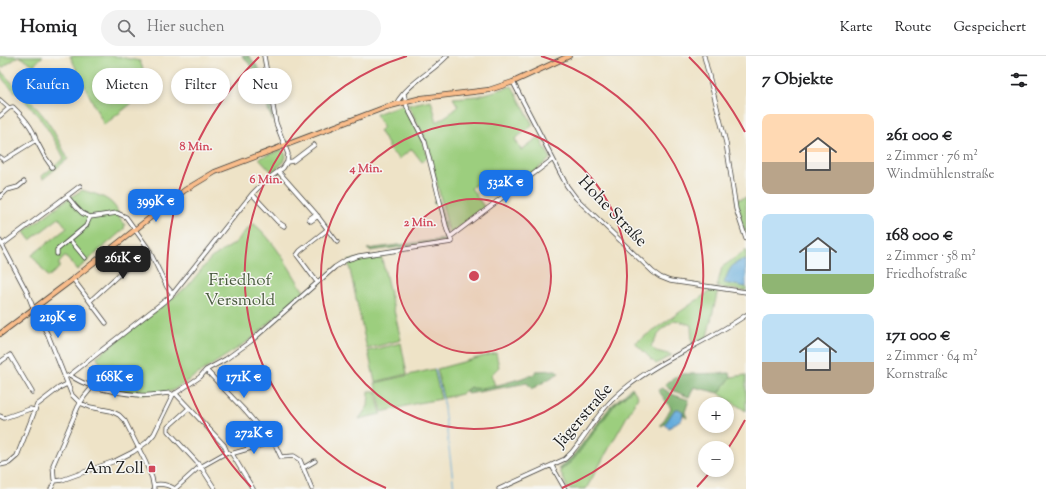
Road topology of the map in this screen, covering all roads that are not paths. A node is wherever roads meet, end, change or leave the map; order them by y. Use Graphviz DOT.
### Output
graph roads {
  1 [pos="264,56"];
  2 [pos="447,56"];
  3 [pos="569,56"];
  4 [pos="704,56"];
  5 [pos="513,82"];
  6 [pos="404,94"];
  7 [pos="0,100"];
  8 [pos="406,102"];
  9 [pos="396,104"];
  10 [pos="8,108"];
  11 [pos="0,116"];
  12 [pos="36,140"];
  13 [pos="285,145"];
  14 [pos="314,145"];
  15 [pos="0,157"];
  16 [pos="553,159"];
  17 [pos="287,162"];
  18 [pos="52,167"];
  19 [pos="278,171"];
  20 [pos="24,182"];
  21 [pos="80,186"];
  22 [pos="252,194"];
  23 [pos="67,196"];
  24 [pos="0,197"];
  25 [pos="90,217"];
  26 [pos="284,226"];
  27 [pos="134,229"];
  28 [pos="328,229"];
  29 [pos="450,237"];
  30 [pos="746,239"];
  31 [pos="70,240"];
  32 [pos="337,242"];
  33 [pos="1,246"];
  34 [pos="150,252"];
  35 [pos="57,254"];
  36 [pos="85,258"];
  37 [pos="73,279"];
  38 [pos="317,282"];
  39 [pos="746,292"];
  40 [pos="173,294"];
  41 [pos="90,301"];
  42 [pos="34,310"];
  43 [pos="746,315"];
  44 [pos="106,323"];
  45 [pos="0,334"];
  46 [pos="0,362"];
  47 [pos="206,370"];
  48 [pos="70,375"];
  49 [pos="64,377"];
  50 [pos="67,384"];
  51 [pos="93,386"];
  52 [pos="32,392"];
  53 [pos="174,394"];
  54 [pos="80,404"];
  55 [pos="189,408"];
  56 [pos="34,410"];
  57 [pos="0,416"];
  58 [pos="270,440"];
  59 [pos="139,448"];
  60 [pos="227,452"];
  61 [pos="232,454"];
  62 [pos="315,461"];
  63 [pos="0,465"];
  64 [pos="552,466"];
  65 [pos="201,467"];
  66 [pos="303,468"];
  67 [pos="55,481"];
  68 [pos="154,487"];
  69 [pos="51,489"];
  70 [pos="175,489"];
  71 [pos="215,489"];
  72 [pos="253,489"];
  73 [pos="312,489"];
  74 [pos="499,489"];
  75 [pos="565,489"];
  1 -- 13 [label="street"];
  2 -- 6 [label="street"];
  3 -- 5 [label="main road"];
  4 -- 30 [label="street"];
  5 -- 8 [label="main road"];
  5 -- 16 [label="street, Hohe Straße"];
  6 -- 8 [label="street"];
  6 -- 9 [label="street"];
  7 -- 10 [label="street"];
  8 -- 9 [label="main road"];
  8 -- 29 [label="street"];
  9 -- 13 [label="main road"];
  10 -- 11 [label="street"];
  10 -- 12 [label="street"];
  12 -- 15 [label="street"];
  12 -- 18 [label="street"];
  13 -- 17 [label="street"];
  13 -- 27 [label="main road"];
  14 -- 17 [label="street"];
  16 -- 29 [label="street"];
  16 -- 39 [label="street, Hohe Straße"];
  17 -- 19 [label="street"];
  19 -- 22 [label="street"];
  19 -- 28 [label="street"];
  20 -- 24 [label="street"];
  21 -- 23 [label="street"];
  22 -- 26 [label="street"];
  22 -- 40 [label="street"];
  23 -- 25 [label="street"];
  23 -- 33 [label="street"];
  25 -- 27 [label="street"];
  25 -- 31 [label="street"];
  27 -- 34 [label="street"];
  27 -- 37 [label="main road"];
  28 -- 32 [label="street"];
  28 -- 38 [label="street"];
  29 -- 38 [label="street"];
  31 -- 35 [label="street"];
  31 -- 36 [label="street"];
  33 -- 42 [label="street"];
  34 -- 40 [label="street"];
  34 -- 41 [label="street"];
  37 -- 41 [label="street"];
  37 -- 42 [label="main road"];
  38 -- 47 [label="street"];
  40 -- 48 [label="street"];
  41 -- 44 [label="street"];
  42 -- 45 [label="main road"];
  42 -- 49 [label="street"];
  43 -- 64 [label="street, Jägerstraße"];
  46 -- 52 [label="street"];
  47 -- 53 [label="street"];
  47 -- 58 [label="street"];
  48 -- 49 [label="street"];
  48 -- 51 [label="street"];
  49 -- 50 [label="street"];
  50 -- 54 [label="street"];
  50 -- 56 [label="street"];
  51 -- 53 [label="street"];
  51 -- 54 [label="street"];
  53 -- 55 [label="street"];
  53 -- 59 [label="street"];
  54 -- 59 [label="street"];
  54 -- 67 [label="street"];
  55 -- 60 [label="street"];
  55 -- 65 [label="street"];
  56 -- 57 [label="street"];
  56 -- 63 [label="street"];
  58 -- 61 [label="street"];
  58 -- 66 [label="street"];
  59 -- 67 [label="street"];
  59 -- 68 [label="street"];
  60 -- 61 [label="street"];
  60 -- 65 [label="street"];
  61 -- 72 [label="street"];
  62 -- 66 [label="street"];
  64 -- 74 [label="street, Jägerstraße"];
  64 -- 75 [label="street"];
  65 -- 70 [label="street"];
  65 -- 71 [label="street"];
  66 -- 73 [label="street"];
  67 -- 69 [label="street"];
  68 -- 70 [label="street"];
}
